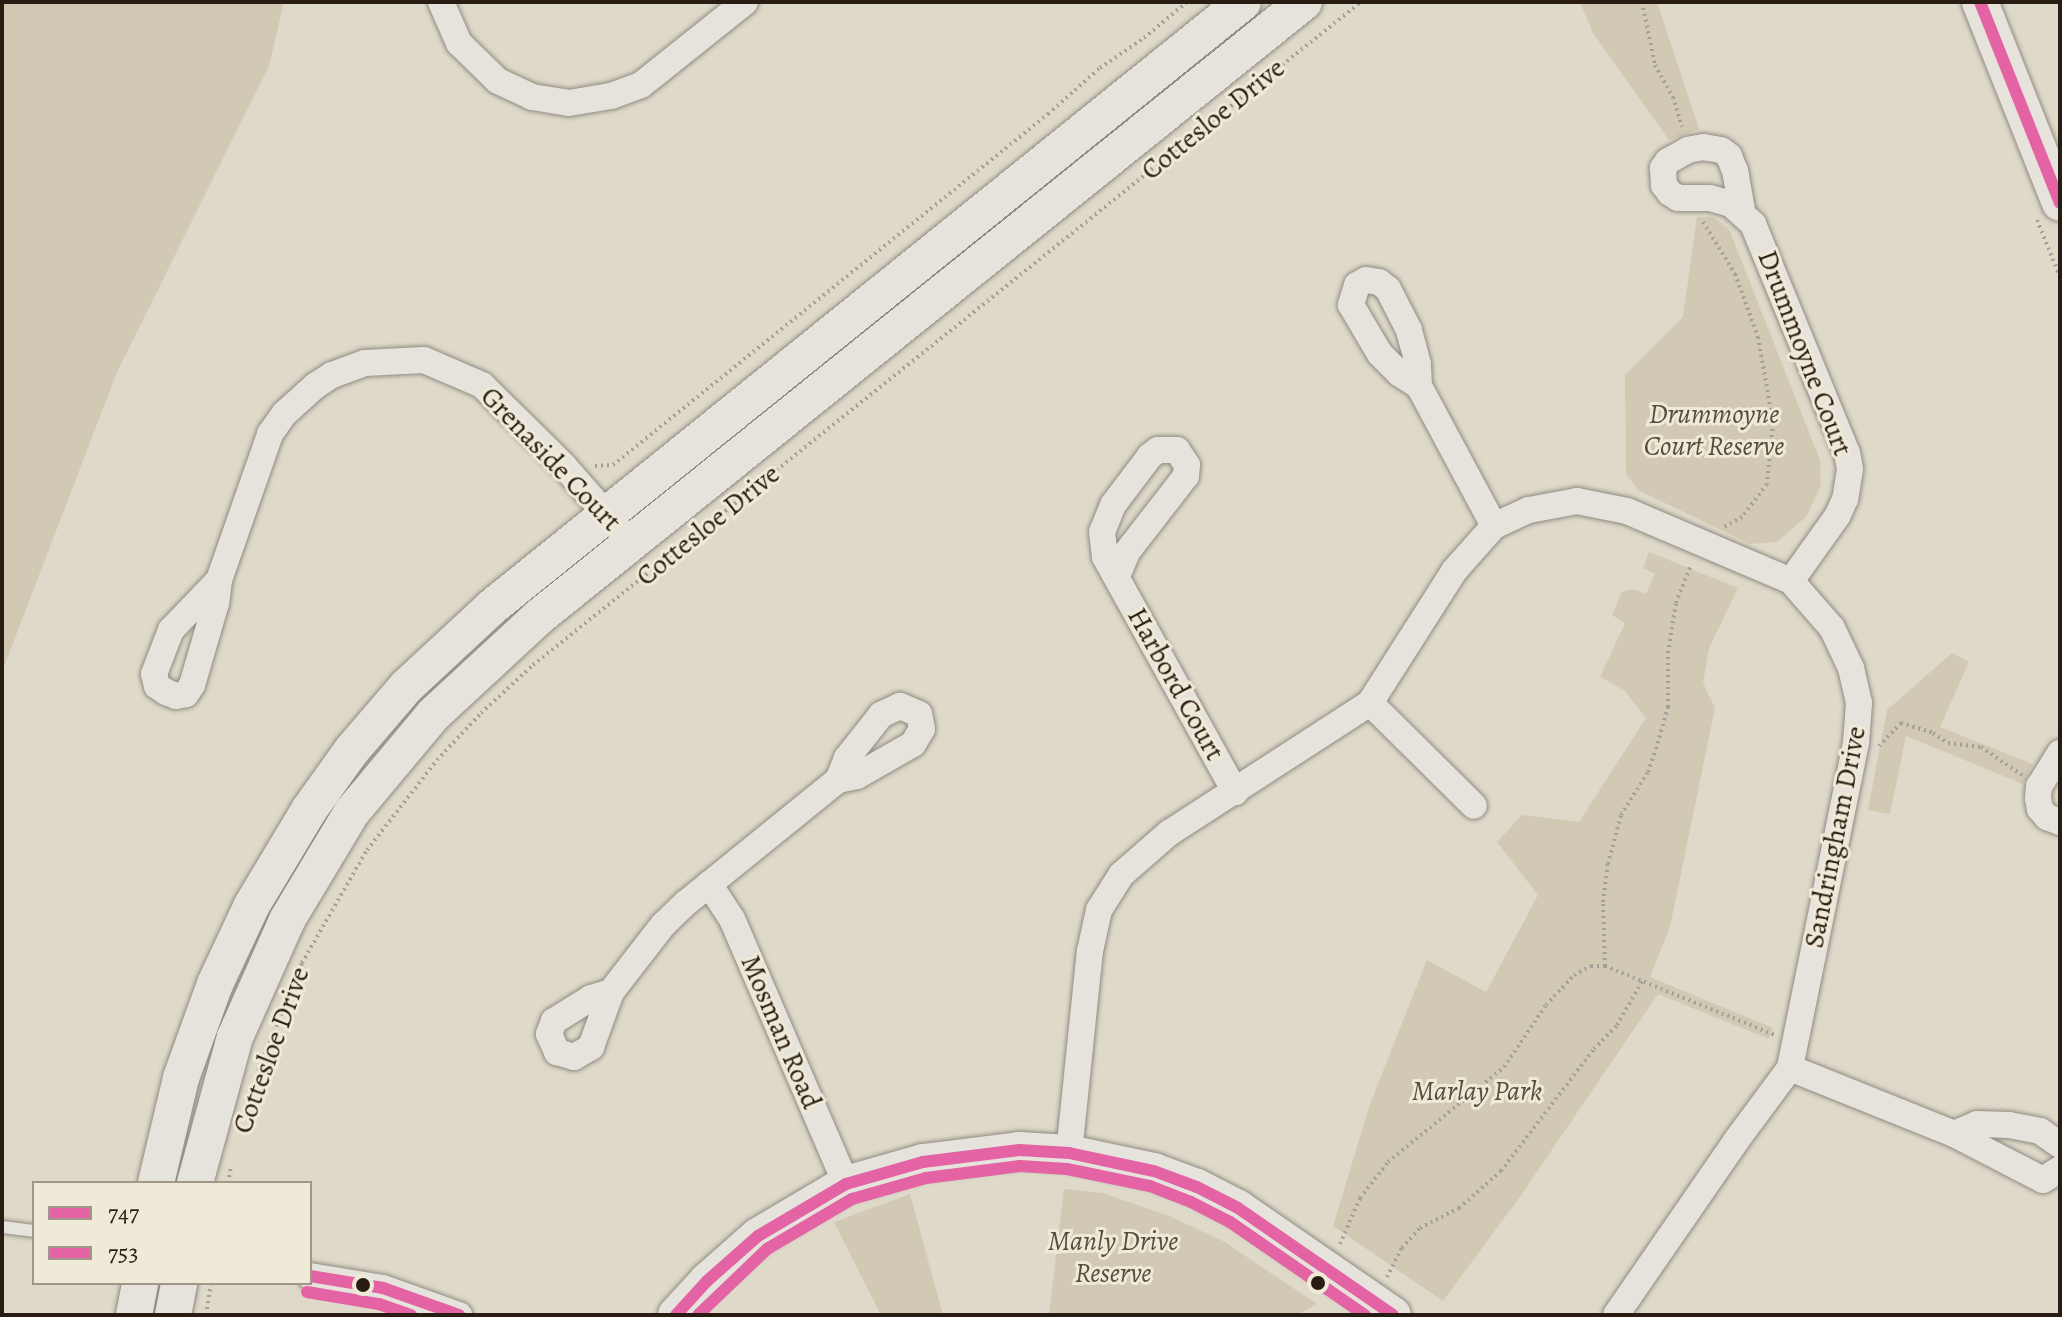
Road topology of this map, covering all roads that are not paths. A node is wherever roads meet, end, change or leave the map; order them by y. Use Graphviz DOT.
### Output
graph roads {
  1 [pos="441,2"];
  2 [pos="745,2"];
  3 [pos="1243,2"];
  4 [pos="1304,2"];
  5 [pos="1980,2"];
  6 [pos="2060,203"];
  7 [pos="1742,210"];
  8 [pos="1419,386"];
  9 [pos="606,514"];
  10 [pos="1494,526"];
  11 [pos="631,544"];
  12 [pos="1117,576"];
  13 [pos="219,580"];
  14 [pos="1791,581"];
  15 [pos="1370,703"];
  16 [pos="2060,753"];
  17 [pos="838,780"];
  18 [pos="1235,792"];
  19 [pos="1474,806"];
  20 [pos="2060,822"];
  21 [pos="709,884"];
  22 [pos="611,992"];
  23 [pos="1793,1056"];
  24 [pos="1954,1134"];
  25 [pos="2060,1145"];
  26 [pos="1069,1153"];
  27 [pos="2060,1169"];
  28 [pos="156,1181"];
  29 [pos="195,1181"];
  30 [pos="846,1184"];
  31 [pos="2,1227"];
  32 [pos="32,1231"];
  33 [pos="312,1276"];
  34 [pos="140,1285"];
  35 [pos="179,1285"];
  36 [pos="134,1315"];
  37 [pos="173,1315"];
  38 [pos="459,1315"];
  39 [pos="676,1315"];
  40 [pos="1393,1315"];
  41 [pos="1616,1315"];
  1 -- 2 [label="street"];
  3 -- 9 [label="main road"];
  4 -- 11 [label="main road, Cottesloe Drive"];
  5 -- 6 [label="main road"];
  7 -- 7 [label="street, Drummoyne Court"];
  7 -- 14 [label="street, Drummoyne Court"];
  8 -- 10 [label="street"];
  9 -- 11 [label="street, Grenaside Court"];
  9 -- 13 [label="street, Grenaside Court"];
  9 -- 28 [label="main road"];
  10 -- 14 [label="street, Sandringham Drive"];
  10 -- 15 [label="street, Sandringham Drive"];
  11 -- 29 [label="main road, Cottesloe Drive"];
  12 -- 18 [label="street, Harbord Court"];
  14 -- 23 [label="street, Sandringham Drive"];
  15 -- 18 [label="street, Sandringham Drive"];
  15 -- 19 [label="street"];
  16 -- 20 [label="street"];
  17 -- 21 [label="street"];
  18 -- 26 [label="street, Sandringham Drive"];
  21 -- 22 [label="street"];
  21 -- 30 [label="street, Mosman Road"];
  23 -- 24 [label="street"];
  23 -- 41 [label="street, Sandringham Drive"];
  24 -- 25 [label="street"];
  24 -- 27 [label="street"];
  26 -- 30 [label="main road"];
  26 -- 40 [label="main road"];
  30 -- 39 [label="main road"];
  31 -- 32 [label="lane"];
  33 -- 38 [label="street"];
  34 -- 36 [label="main road"];
  35 -- 37 [label="main road"];
}
